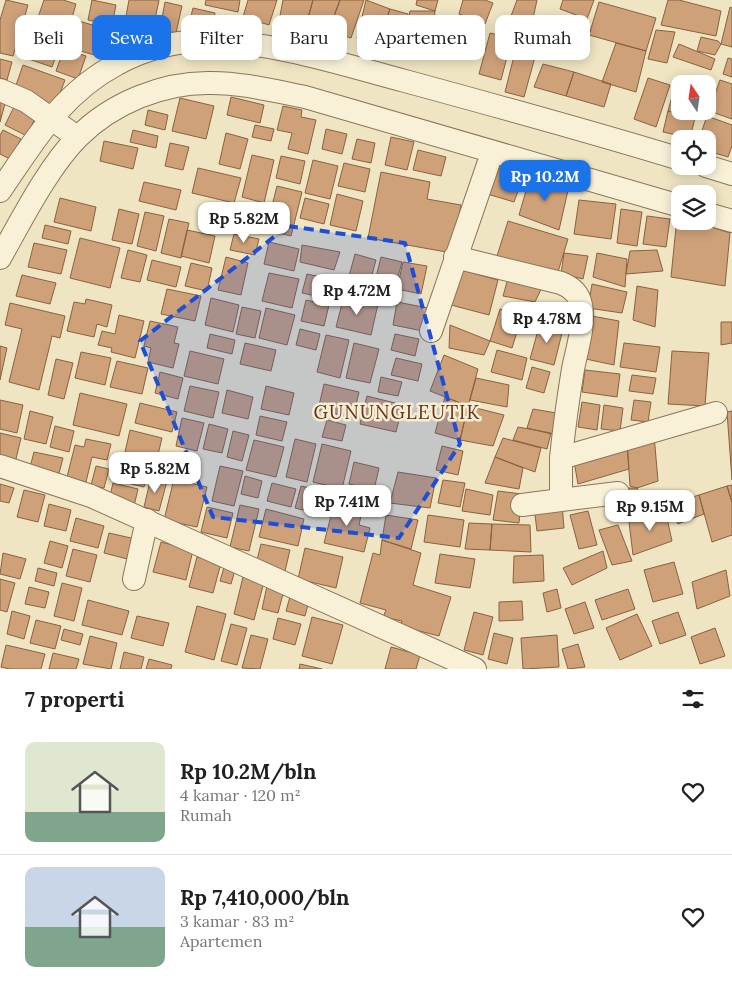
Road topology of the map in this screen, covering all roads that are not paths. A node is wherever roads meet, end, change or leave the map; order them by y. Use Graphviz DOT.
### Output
graph roads {
  1 [pos="0,90"];
  2 [pos="52,119"];
  3 [pos="76,136"];
  4 [pos="492,153"];
  5 [pos="671,155"];
  6 [pos="716,169"];
  7 [pos="732,174"];
  8 [pos="0,191"];
  9 [pos="671,203"];
  10 [pos="716,216"];
  11 [pos="732,221"];
  12 [pos="455,257"];
  13 [pos="0,258"];
  14 [pos="431,331"];
  15 [pos="716,413"];
  16 [pos="561,458"];
  17 [pos="0,466"];
  18 [pos="618,493"];
  19 [pos="561,500"];
  20 [pos="522,505"];
  21 [pos="147,520"];
  22 [pos="134,579"];
  23 [pos="475,669"];
  1 -- 2 [label="street"];
  2 -- 3 [label="street"];
  2 -- 5 [label="street"];
  2 -- 8 [label="street"];
  3 -- 4 [label="street"];
  3 -- 13 [label="street"];
  4 -- 9 [label="street"];
  4 -- 12 [label="street"];
  6 -- 7 [label="street"];
  10 -- 11 [label="street"];
  12 -- 14 [label="street"];
  12 -- 16 [label="street"];
  15 -- 16 [label="street"];
  16 -- 19 [label="street"];
  17 -- 21 [label="street"];
  18 -- 19 [label="street"];
  19 -- 20 [label="street"];
  21 -- 22 [label="street"];
  21 -- 23 [label="street"];
}
